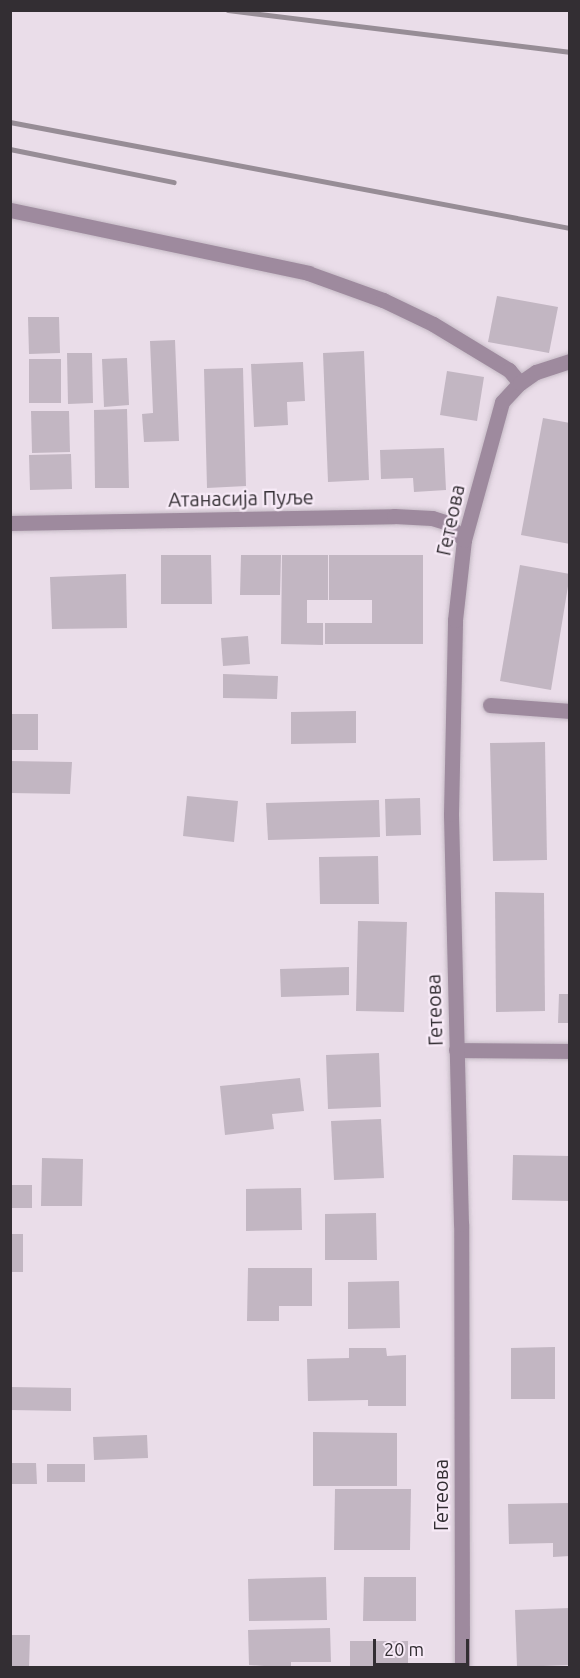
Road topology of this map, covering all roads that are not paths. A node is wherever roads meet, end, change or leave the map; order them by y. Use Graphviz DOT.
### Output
graph roads {
  1 [pos="10,210"];
  2 [pos="570,361"];
  3 [pos="520,383"];
  4 [pos="10,524"];
  5 [pos="464,540"];
  6 [pos="490,705"];
  7 [pos="570,711"];
  8 [pos="456,1050"];
  9 [pos="570,1051"];
  10 [pos="462,1668"];
  1 -- 3 [label="street"];
  2 -- 3 [label="street, Гетеова"];
  3 -- 5 [label="street, Гетеова"];
  4 -- 5 [label="street, Атанасија Пуље"];
  5 -- 8 [label="street, Гетеова"];
  6 -- 7 [label="street"];
  8 -- 9 [label="street"];
  8 -- 10 [label="street, Гетеова"];
}
